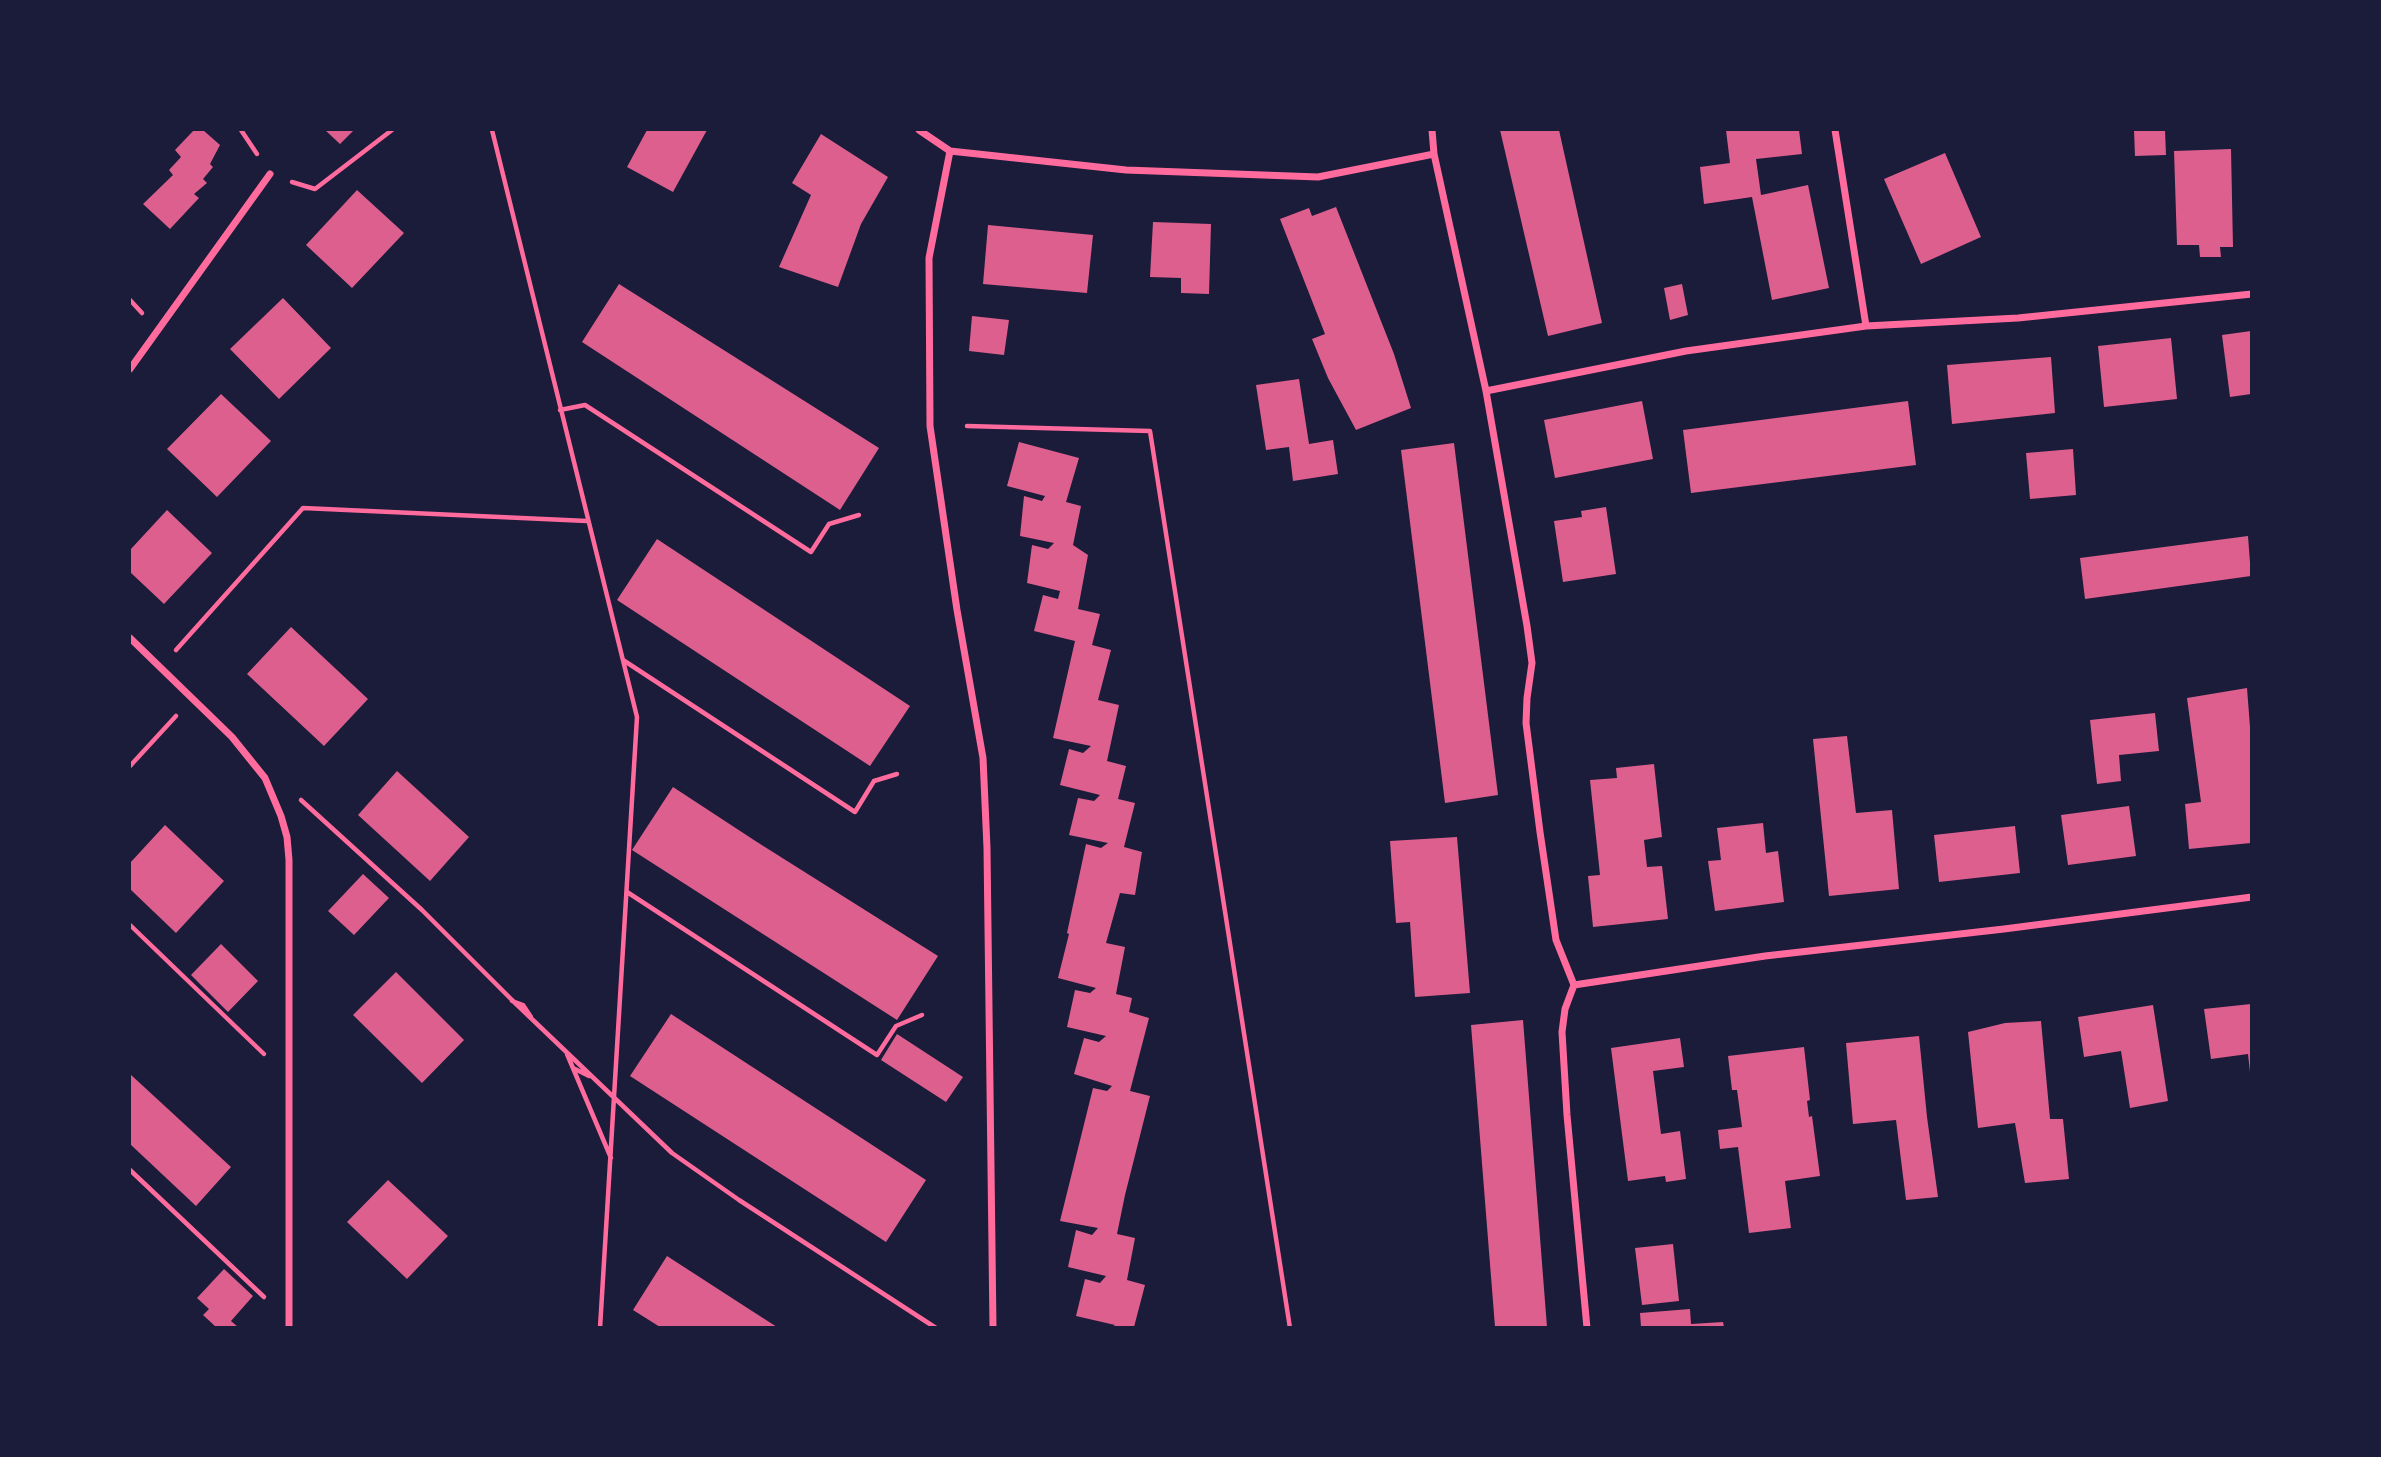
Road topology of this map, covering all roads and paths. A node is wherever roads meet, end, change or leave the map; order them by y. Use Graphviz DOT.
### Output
graph roads {
  1 [pos="393,130"];
  2 [pos="492,130"];
  3 [pos="919,130"];
  4 [pos="1432,130"];
  5 [pos="1835,130"];
  6 [pos="950,151"];
  7 [pos="1434,154"];
  8 [pos="270,174"];
  9 [pos="2252,294"];
  10 [pos="1866,326"];
  11 [pos="130,369"];
  12 [pos="1486,391"];
  13 [pos="560,410"];
  14 [pos="967,426"];
  15 [pos="859,515"];
  16 [pos="587,521"];
  17 [pos="130,638"];
  18 [pos="623,660"];
  19 [pos="160,667"];
  20 [pos="192,699"];
  21 [pos="130,766"];
  22 [pos="897,774"];
  23 [pos="265,778"];
  24 [pos="627,892"];
  25 [pos="2252,897"];
  26 [pos="130,925"];
  27 [pos="1574,985"];
  28 [pos="922,1016"];
  29 [pos="565,1049"];
  30 [pos="573,1068"];
  31 [pos="288,1076"];
  32 [pos="596,1080"];
  33 [pos="615,1098"];
  34 [pos="612,1160"];
  35 [pos="130,1170"];
  36 [pos="289,1324"];
  37 [pos="600,1328"];
  38 [pos="936,1328"];
  39 [pos="993,1328"];
  40 [pos="1290,1328"];
  41 [pos="1587,1328"];
  1 -- 8 [label="path"];
  2 -- 13 [label="path"];
  3 -- 6 [label="street"];
  4 -- 7 [label="street"];
  5 -- 10 [label="street"];
  6 -- 7 [label="street"];
  6 -- 39 [label="street"];
  7 -- 12 [label="street"];
  8 -- 11 [label="street"];
  9 -- 10 [label="street"];
  10 -- 12 [label="street"];
  12 -- 27 [label="street"];
  13 -- 15 [label="path"];
  13 -- 16 [label="path"];
  14 -- 40 [label="path"];
  16 -- 18 [label="path"];
  16 -- 19 [label="path"];
  17 -- 19 [label="street"];
  18 -- 22 [label="path"];
  18 -- 24 [label="path"];
  19 -- 20 [label="street"];
  20 -- 21 [label="path"];
  20 -- 23 [label="street"];
  23 -- 29 [label="path"];
  23 -- 31 [label="street"];
  24 -- 28 [label="path"];
  24 -- 33 [label="path"];
  25 -- 27 [label="street"];
  26 -- 31 [label="path"];
  27 -- 41 [label="street"];
  29 -- 30 [label="path"];
  29 -- 32 [label="path"];
  30 -- 32 [label="path"];
  30 -- 34 [label="path"];
  31 -- 36 [label="street"];
  32 -- 33 [label="path"];
  33 -- 34 [label="path"];
  33 -- 38 [label="path"];
  34 -- 37 [label="path"];
  35 -- 36 [label="path"];
}
